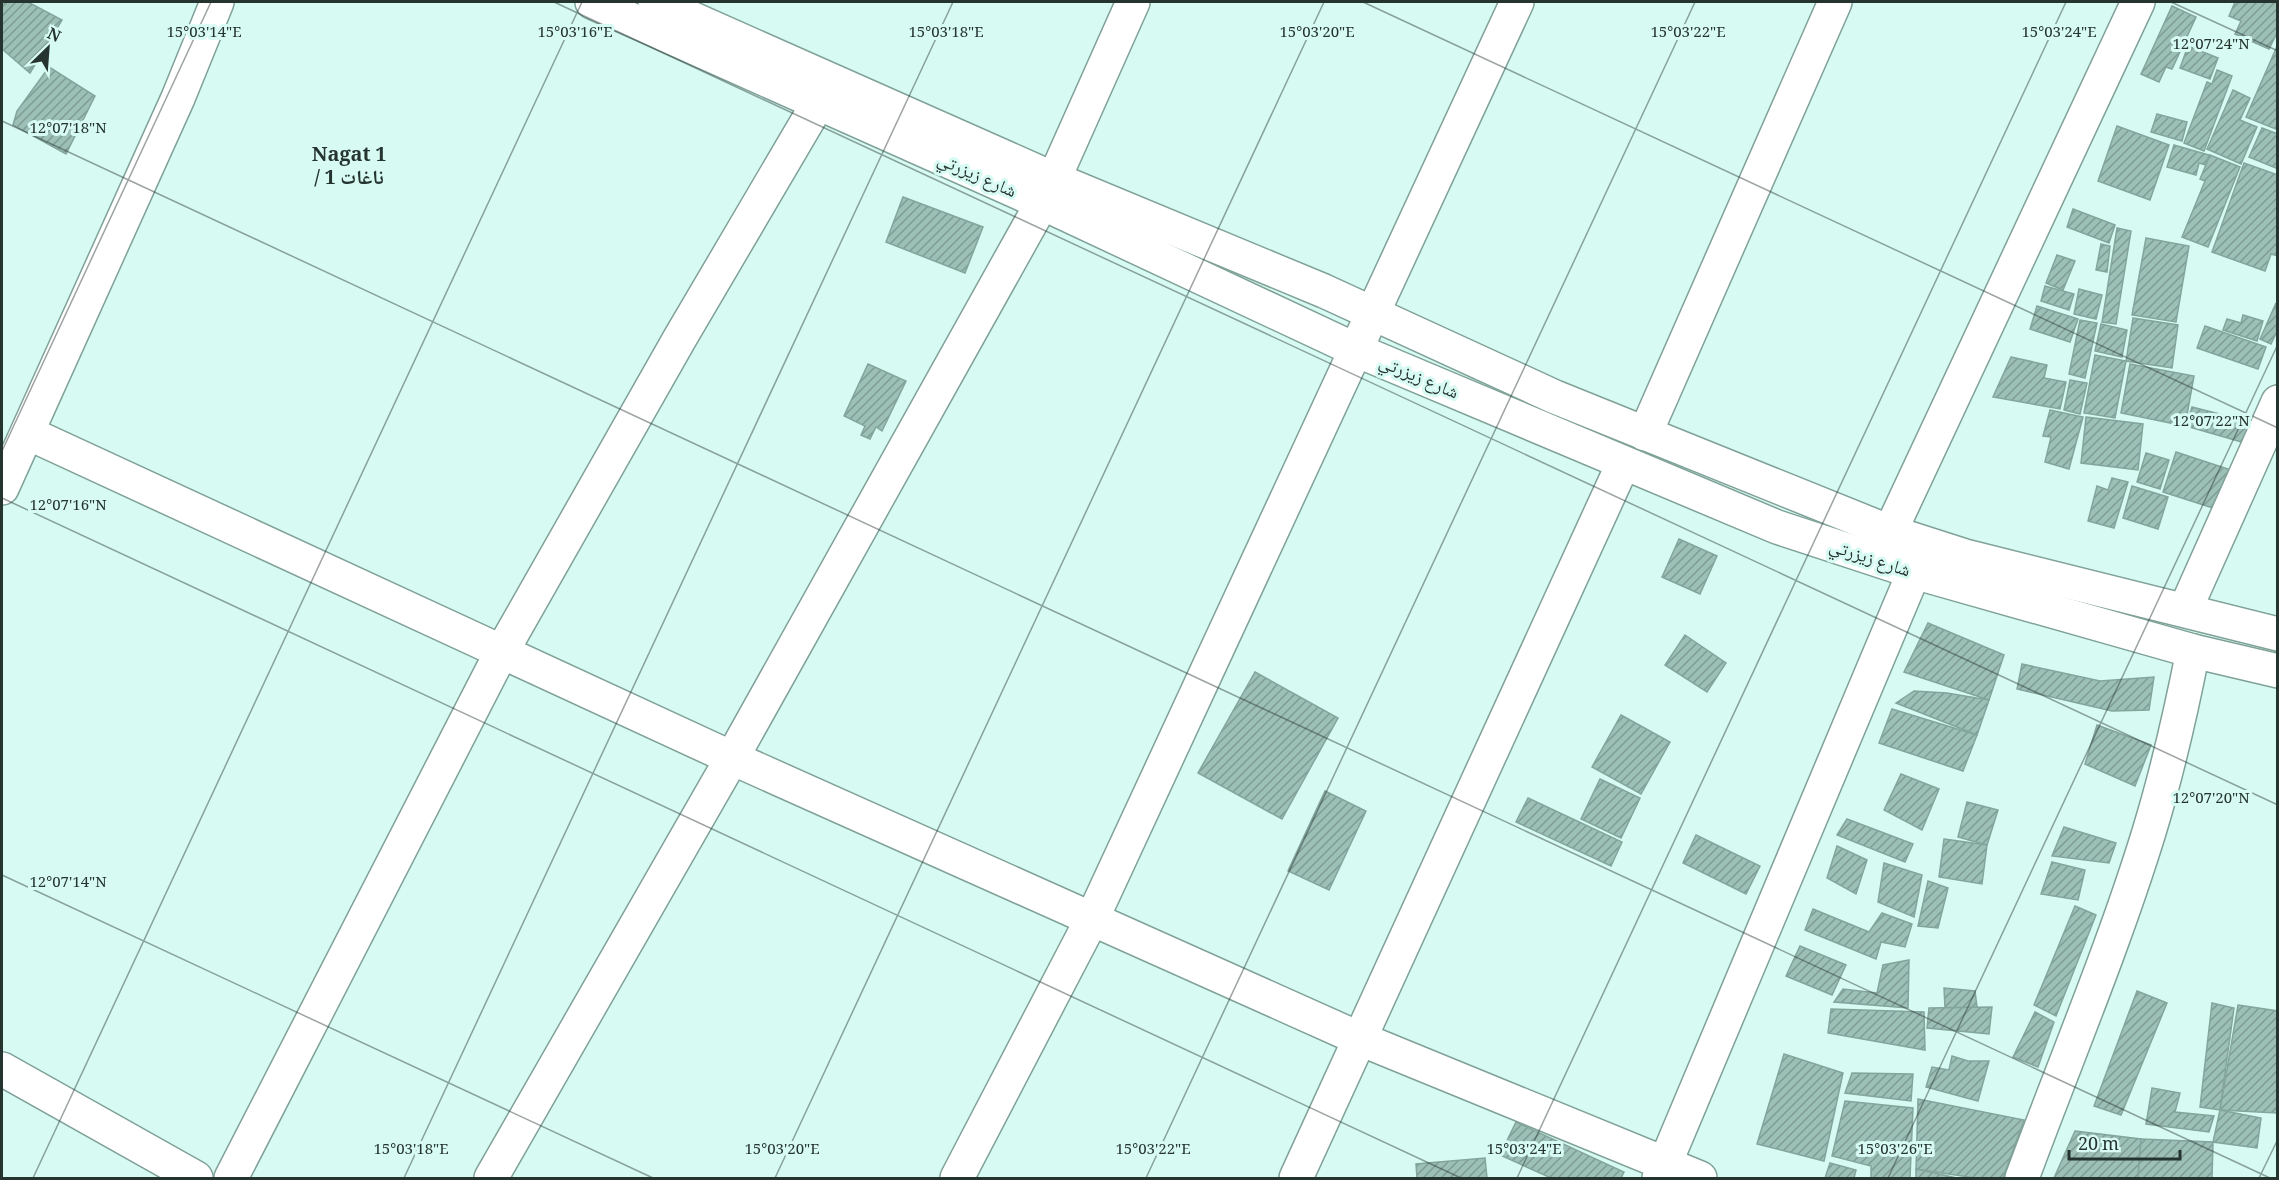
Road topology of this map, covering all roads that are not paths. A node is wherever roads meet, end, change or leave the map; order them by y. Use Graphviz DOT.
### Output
graph roads {
  1 [pos="218,2"];
  2 [pos="592,2"];
  3 [pos="655,2"];
  4 [pos="1133,2"];
  5 [pos="1517,2"];
  6 [pos="1835,2"];
  7 [pos="2138,2"];
  8 [pos="817,105"];
  9 [pos="1048,191"];
  10 [pos="1371,314"];
  11 [pos="1356,350"];
  12 [pos="2277,402"];
  13 [pos="28,433"];
  14 [pos="1645,434"];
  15 [pos="1623,464"];
  16 [pos="2,488"];
  17 [pos="1890,532"];
  18 [pos="1914,572"];
  19 [pos="2184,610"];
  20 [pos="2277,634"];
  21 [pos="2193,651"];
  22 [pos="501,653"];
  23 [pos="2277,671"];
  24 [pos="732,758"];
  25 [pos="1092,919"];
  26 [pos="1358,1038"];
  27 [pos="2,1069"];
  28 [pos="1662,1171"];
  29 [pos="196,1179"];
  30 [pos="231,1179"];
  31 [pos="491,1179"];
  32 [pos="957,1179"];
  33 [pos="1296,1179"];
  34 [pos="1700,1179"];
  35 [pos="2022,1179"];
  1 -- 13 [label="street"];
  2 -- 8 [label="street, شارع زيزرتي"];
  3 -- 9 [label="street, شارع زيزرتي"];
  4 -- 9 [label="street"];
  5 -- 10 [label="street"];
  6 -- 14 [label="street"];
  7 -- 17 [label="street"];
  8 -- 9 [label="street, شارع زيزرتي"];
  8 -- 22 [label="street"];
  9 -- 10 [label="street, شارع زيزرتي"];
  9 -- 11 [label="street, شارع زيزرتي"];
  9 -- 24 [label="street"];
  10 -- 11 [label="street"];
  10 -- 14 [label="street, شارع زيزرتي"];
  11 -- 15 [label="street, شارع زيزرتي"];
  11 -- 25 [label="street"];
  12 -- 19 [label="street"];
  13 -- 16 [label="street"];
  13 -- 22 [label="street"];
  14 -- 17 [label="street, شارع زيزرتي"];
  15 -- 18 [label="street, شارع زيزرتي"];
  15 -- 26 [label="street"];
  17 -- 19 [label="street, شارع زيزرتي"];
  18 -- 21 [label="street, شارع زيزرتي"];
  18 -- 28 [label="street"];
  19 -- 20 [label="street, شارع زيزرتي"];
  21 -- 23 [label="street, شارع زيزرتي"];
  21 -- 35 [label="street"];
  22 -- 24 [label="street"];
  22 -- 30 [label="street"];
  24 -- 25 [label="street"];
  24 -- 31 [label="street"];
  25 -- 26 [label="street"];
  25 -- 32 [label="street"];
  26 -- 28 [label="street"];
  26 -- 33 [label="street"];
  27 -- 29 [label="street"];
  28 -- 34 [label="street"];
}
